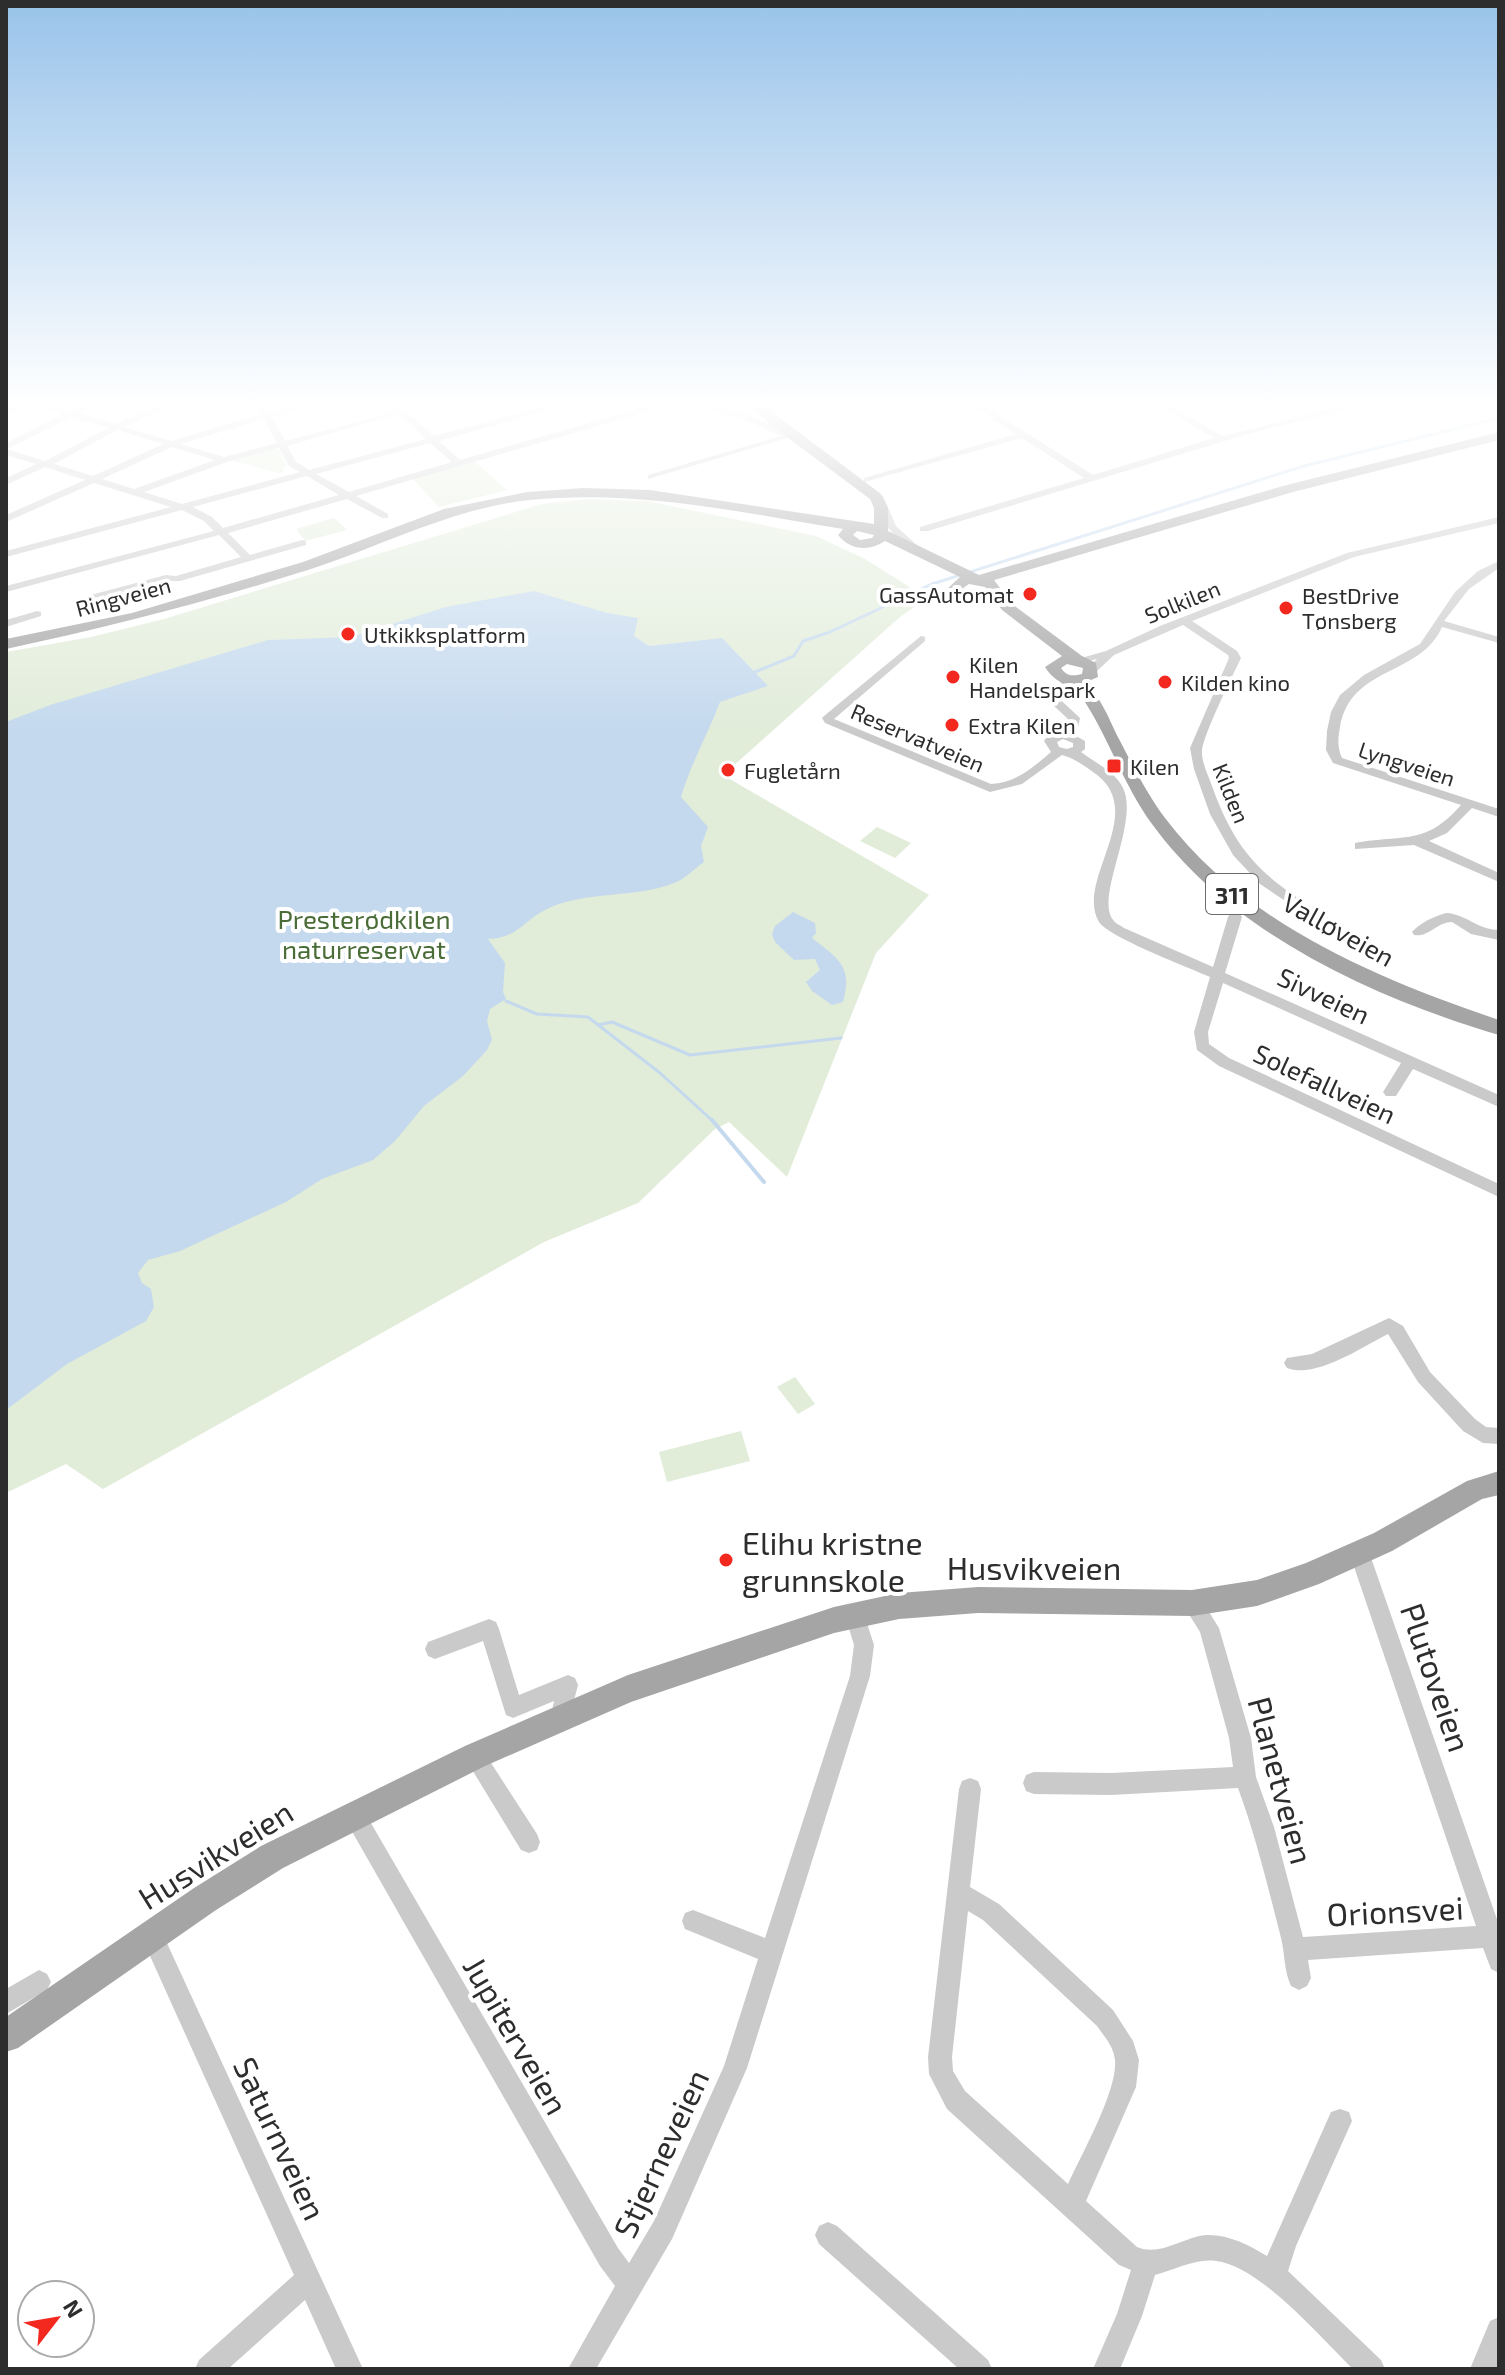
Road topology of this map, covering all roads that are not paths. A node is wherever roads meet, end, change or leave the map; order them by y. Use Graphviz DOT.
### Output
graph roads {
  1 [pos="165,512"];
  2 [pos="193,512"];
  3 [pos="291,512"];
  4 [pos="377,512"];
  5 [pos="456,512"];
  6 [pos="753,512"];
  7 [pos="873,512"];
  8 [pos="881,512"];
  9 [pos="888,512"];
  10 [pos="982,512"];
  11 [pos="1205,512"];
  12 [pos="1234,512"];
  13 [pos="385,516"];
  14 [pos="1499,520"];
  15 [pos="924,529"];
  16 [pos="854,530"];
  17 [pos="220,532"];
  18 [pos="881,533"];
  19 [pos="302,543"];
  20 [pos="864,544"];
  21 [pos="917,551"];
  22 [pos="6,554"];
  23 [pos="248,558"];
  24 [pos="1499,564"];
  25 [pos="963,578"];
  26 [pos="6,589"];
  27 [pos="994,590"];
  28 [pos="91,598"];
  29 [pos="974,598"];
  30 [pos="37,614"];
  31 [pos="1186,622"];
  32 [pos="1438,623"];
  33 [pos="6,624"];
  34 [pos="921,639"];
  35 [pos="1499,640"];
  36 [pos="6,644"];
  37 [pos="1055,664"];
  38 [pos="1086,666"];
  39 [pos="1072,681"];
  40 [pos="1044,687"];
  41 [pos="1070,736"];
  42 [pos="1058,752"];
  43 [pos="1073,752"];
  44 [pos="1469,804"];
  45 [pos="1499,813"];
  46 [pos="1419,842"];
  47 [pos="1360,846"];
  48 [pos="1499,878"];
  49 [pos="1235,917"];
  50 [pos="1323,920"];
  51 [pos="1419,932"];
  52 [pos="1499,935"];
  53 [pos="1218,974"];
  54 [pos="1499,1016"];
  55 [pos="1499,1028"];
  56 [pos="1410,1061"];
  57 [pos="1391,1092"];
  58 [pos="1499,1101"];
  59 [pos="1499,1191"];
  60 [pos="1293,1363"];
  61 [pos="1499,1436"];
  62 [pos="1499,1483"];
  63 [pos="1359,1552"];
  64 [pos="1192,1603"];
  65 [pos="855,1615"];
  66 [pos="435,1649"];
  67 [pos="561,1716"];
  68 [pos="475,1756"];
  69 [pos="1245,1777"];
  70 [pos="1034,1783"];
  71 [pos="970,1789"];
  72 [pos="353,1814"];
  73 [pos="529,1842"];
  74 [pos="960,1894"];
  75 [pos="693,1921"];
  76 [pos="152,1936"];
  77 [pos="1495,1936"];
  78 [pos="1295,1949"];
  79 [pos="773,1953"];
  80 [pos="1499,1961"];
  81 [pos="1299,1978"];
  82 [pos="39,1982"];
  83 [pos="6,2002"];
  84 [pos="6,2036"];
  85 [pos="1340,2121"];
  86 [pos="1072,2203"];
  87 [pos="828,2235"];
  88 [pos="1146,2264"];
  89 [pos="1273,2276"];
  90 [pos="309,2279"];
  91 [pos="630,2285"];
  92 [pos="1499,2330"];
  93 [pos="208,2369"];
  94 [pos="350,2369"];
  95 [pos="581,2369"];
  96 [pos="979,2369"];
  97 [pos="1106,2369"];
  98 [pos="1372,2369"];
  99 [pos="1483,2369"];
  1 -- 22 [label="street"];
  2 -- 17 [label="street"];
  3 -- 17 [label="street"];
  4 -- 13 [label="street"];
  5 -- 36 [label="main road, Ringveien / 311"];
  6 -- 16 [label="main road, Ringveien / 311"];
  7 -- 16 [label="main road"];
  8 -- 18 [label="main road"];
  9 -- 21 [label="street"];
  10 -- 15 [label="street"];
  11 -- 25 [label="main road"];
  12 -- 27 [label="main road"];
  14 -- 31 [label="street, Solkilen"];
  16 -- 18 [label="main road, Ringveien / 311"];
  16 -- 20 [label="main road, Ringveien / 311"];
  17 -- 23 [label="street"];
  17 -- 26 [label="street"];
  18 -- 20 [label="main road"];
  18 -- 21 [label="main road, Ringveien"];
  19 -- 23 [label="street"];
  20 -- 25 [label="main road, Valløveien / 311"];
  21 -- 25 [label="main road, Ringveien"];
  23 -- 28 [label="street"];
  24 -- 32 [label="street, Lyngveien"];
  25 -- 27 [label="main road, Valløveien / 311"];
  25 -- 29 [label="main road, Valløveien / 311"];
  27 -- 29 [label="main road"];
  27 -- 38 [label="main road, Valløveien / 311"];
  29 -- 37 [label="main road, Valløveien / 311"];
  30 -- 33 [label="street"];
  31 -- 38 [label="street, Solkilen"];
  31 -- 50 [label="street, Kilden"];
  32 -- 35 [label="street"];
  32 -- 44 [label="street, Lyngveien"];
  34 -- 42 [label="street, Reservatveien"];
  37 -- 38 [label="main road"];
  37 -- 39 [label="main road, Valløveien / 311"];
  38 -- 39 [label="main road"];
  38 -- 54 [label="main road, Valløveien / 311"];
  39 -- 55 [label="main road, Valløveien / 311"];
  40 -- 41 [label="street"];
  41 -- 42 [label="street"];
  41 -- 43 [label="street"];
  42 -- 43 [label="street"];
  43 -- 53 [label="street, Sivveien"];
  44 -- 45 [label="street, Lyngveien"];
  44 -- 46 [label="street"];
  46 -- 47 [label="street"];
  46 -- 48 [label="street"];
  49 -- 53 [label="street"];
  51 -- 52 [label="street"];
  53 -- 56 [label="street, Sivveien"];
  53 -- 59 [label="street, Solefallveien"];
  56 -- 57 [label="street"];
  56 -- 58 [label="street, Sivveien"];
  60 -- 61 [label="street"];
  62 -- 63 [label="main road, Husvikveien"];
  63 -- 64 [label="main road, Husvikveien"];
  63 -- 77 [label="street, Plutoveien"];
  64 -- 65 [label="main road, Husvikveien"];
  64 -- 69 [label="street, Planetveien"];
  65 -- 67 [label="main road, Husvikveien"];
  65 -- 79 [label="street, Stjerneveien"];
  66 -- 67 [label="street"];
  67 -- 68 [label="main road, Husvikveien"];
  68 -- 72 [label="main road, Husvikveien"];
  68 -- 73 [label="street"];
  69 -- 70 [label="street"];
  69 -- 78 [label="street, Planetveien"];
  71 -- 74 [label="street"];
  72 -- 76 [label="main road, Husvikveien"];
  72 -- 91 [label="street, Jupiterveien"];
  74 -- 86 [label="street"];
  74 -- 86 [label="street"];
  75 -- 79 [label="street"];
  76 -- 84 [label="main road, Husvikveien"];
  76 -- 90 [label="street, Saturnveien"];
  77 -- 78 [label="street, Orionsvei"];
  77 -- 80 [label="street, Plutoveien"];
  78 -- 81 [label="street, Planetveien"];
  79 -- 91 [label="street, Stjerneveien"];
  82 -- 83 [label="street"];
  85 -- 89 [label="street"];
  86 -- 88 [label="street"];
  87 -- 96 [label="street"];
  88 -- 89 [label="street"];
  88 -- 97 [label="street"];
  89 -- 98 [label="street"];
  90 -- 93 [label="street"];
  90 -- 94 [label="street, Saturnveien"];
  91 -- 95 [label="street, Stjerneveien"];
  92 -- 99 [label="street"];
}
